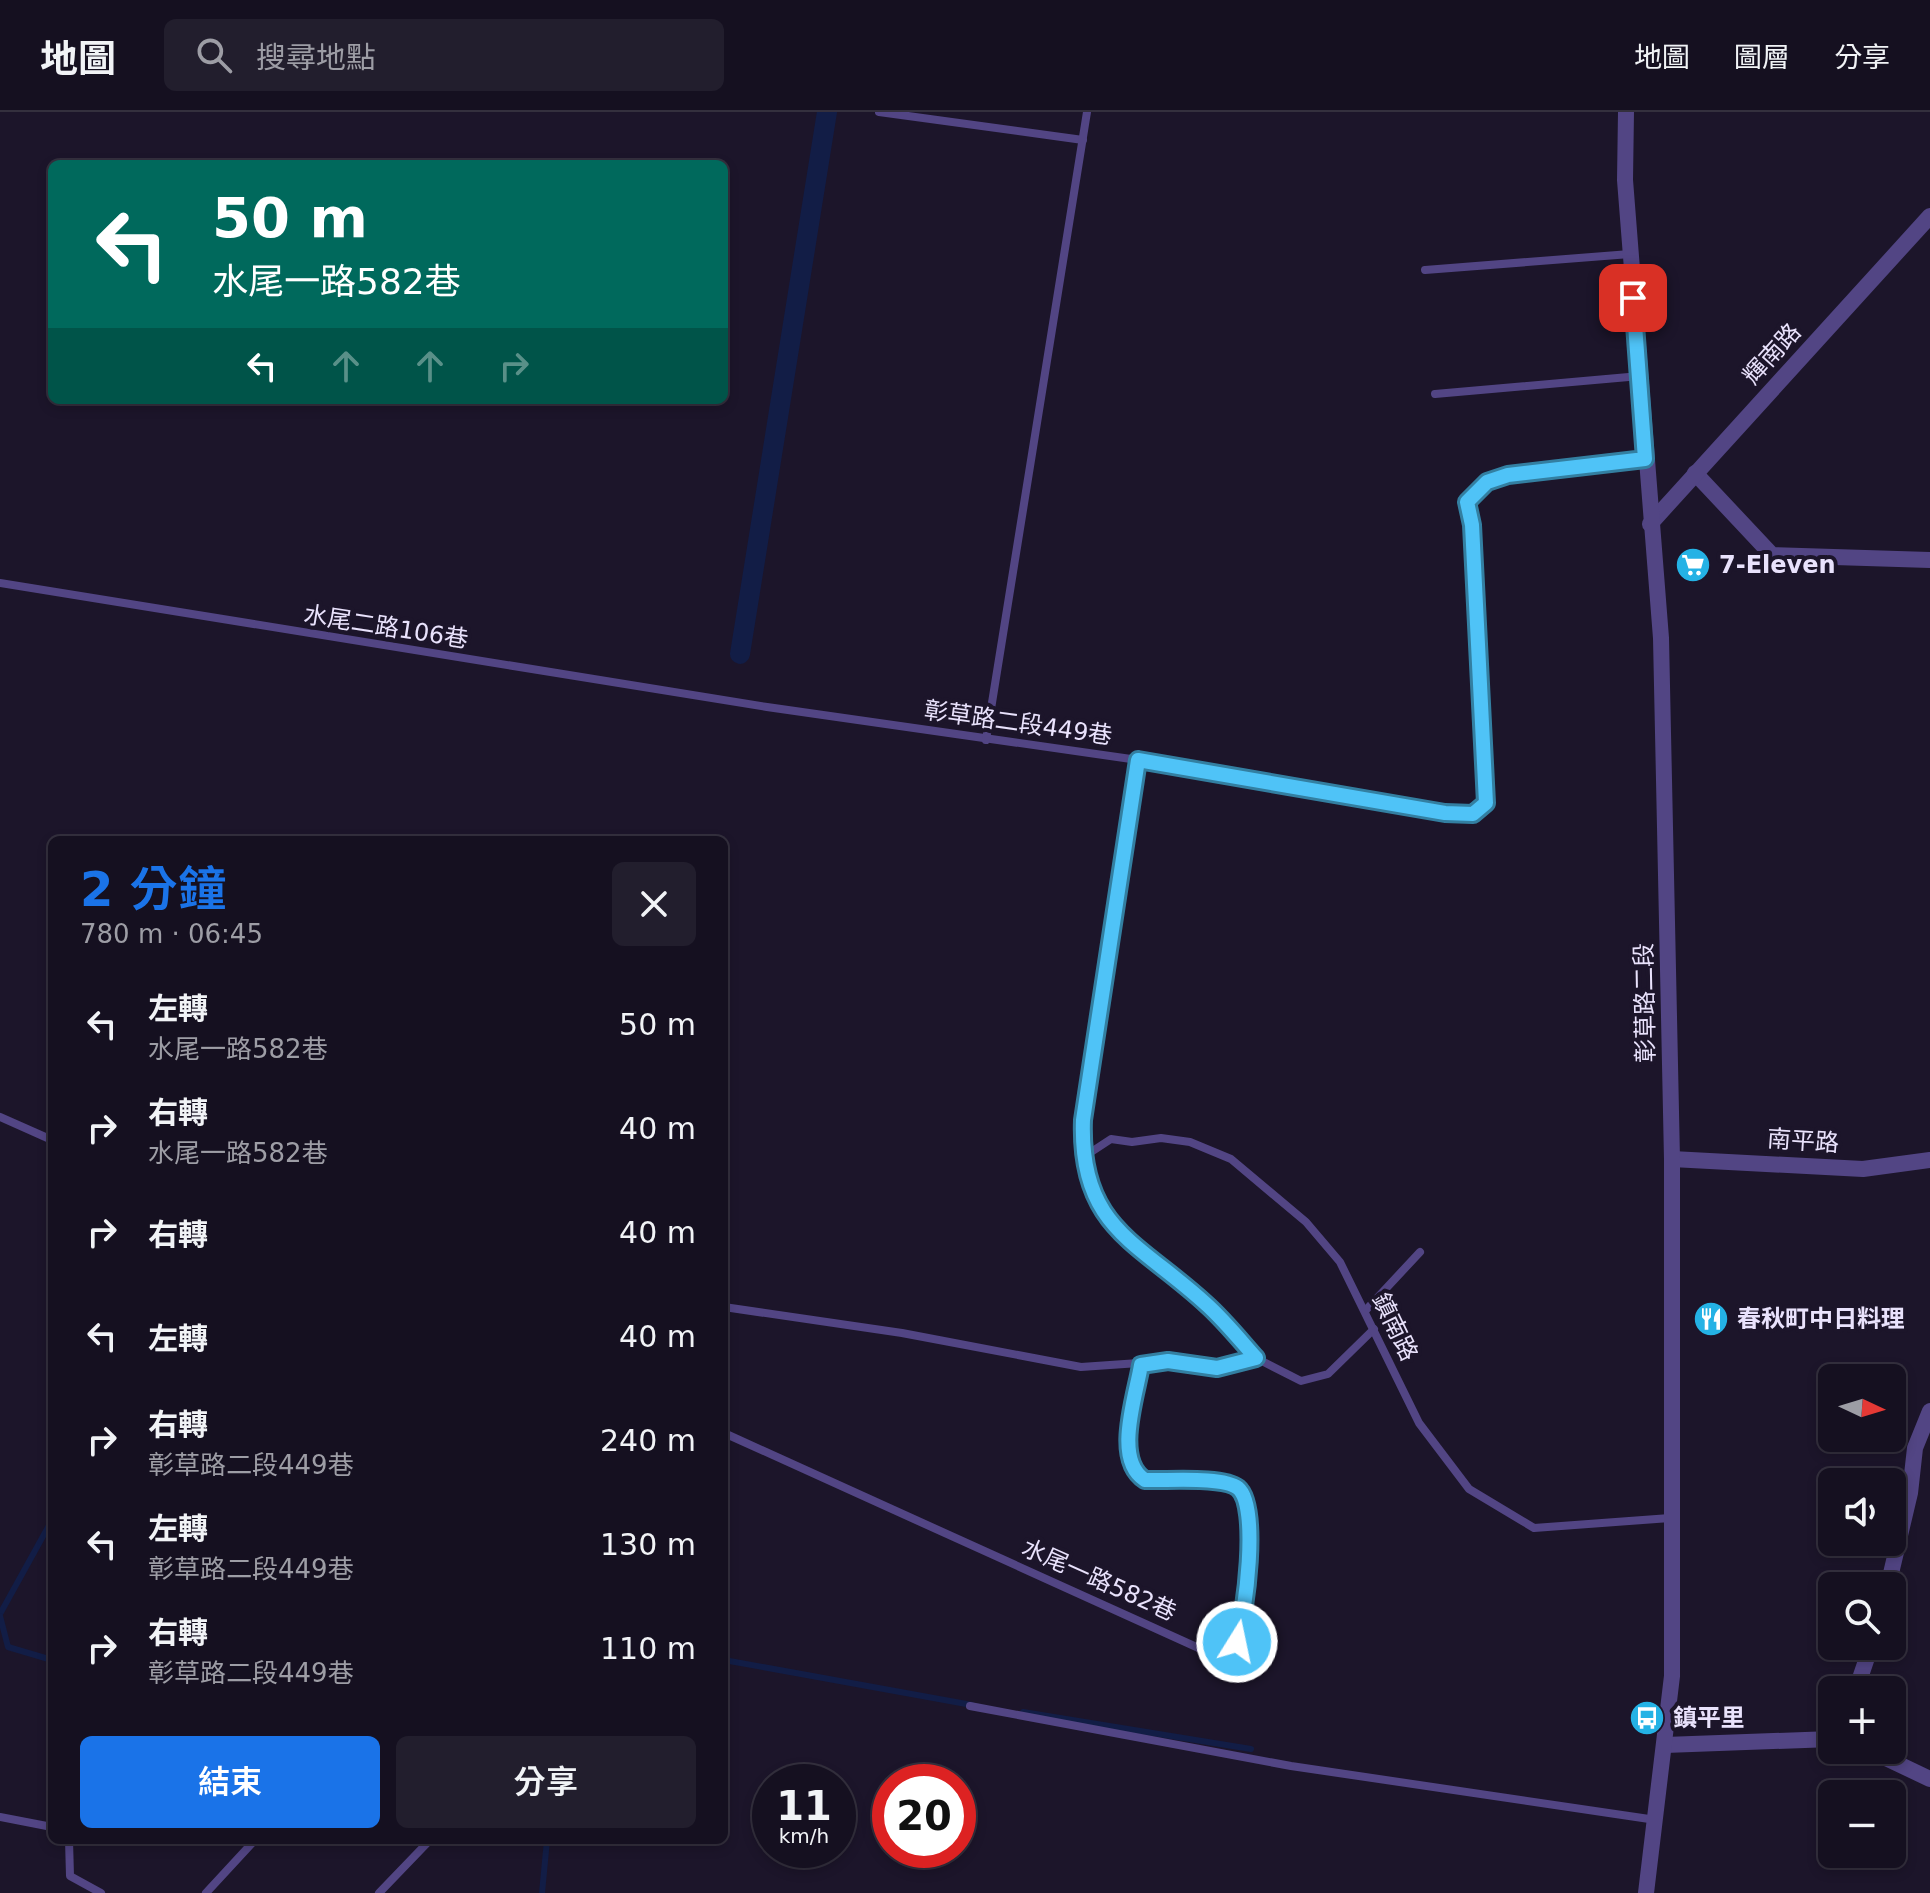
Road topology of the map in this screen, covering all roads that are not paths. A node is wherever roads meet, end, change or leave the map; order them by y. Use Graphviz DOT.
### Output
graph roads {
  1 [pos="879,112"];
  2 [pos="1087,112"];
  3 [pos="1626,112"];
  4 [pos="1083,140"];
  5 [pos="1930,216"];
  6 [pos="1630,254"];
  7 [pos="1425,270"];
  8 [pos="1640,376"];
  9 [pos="1435,394"];
  10 [pos="1645,459"];
  11 [pos="1695,473"];
  12 [pos="1650,524"];
  13 [pos="1930,560"];
  14 [pos="0,583"];
  15 [pos="767,707"];
  16 [pos="986,740"];
  17 [pos="1138,760"];
  18 [pos="0,1117"];
  19 [pos="48,1138"];
  20 [pos="1082,1158"];
  21 [pos="1672,1159"];
  22 [pos="1930,1160"];
  23 [pos="1420,1252"];
  24 [pos="728,1308"];
  25 [pos="1365,1311"];
  26 [pos="1374,1329"];
  27 [pos="1256,1358"];
  28 [pos="1141,1365"];
  29 [pos="1929,1417"];
  30 [pos="728,1435"];
  31 [pos="1670,1518"];
  32 [pos="1891,1572"];
  33 [pos="970,1706"];
  34 [pos="1818,1740"];
  35 [pos="1665,1745"];
  36 [pos="1898,1764"];
  37 [pos="1930,1779"];
  38 [pos="0,1817"];
  39 [pos="1657,1820"];
  40 [pos="48,1826"];
  41 [pos="69,1844"];
  42 [pos="251,1844"];
  43 [pos="426,1844"];
  44 [pos="101,1893"];
  45 [pos="206,1893"];
  46 [pos="379,1893"];
  47 [pos="1646,1893"];
  1 -- 4 [label="lane"];
  2 -- 4 [label="lane"];
  3 -- 6 [label="street, 彰草路二段"];
  4 -- 16 [label="lane"];
  5 -- 11 [label="street, 輝南路"];
  6 -- 7 [label="lane"];
  6 -- 8 [label="street, 彰草路二段"];
  8 -- 9 [label="lane"];
  8 -- 10 [label="street, 彰草路二段"];
  10 -- 12 [label="street, 彰草路二段"];
  10 -- 17 [label="lane, 彰草路二段449巷"];
  11 -- 12 [label="street, 輝南路"];
  11 -- 13 [label="street"];
  12 -- 21 [label="street, 彰草路二段"];
  14 -- 15 [label="lane, 水尾二路106巷"];
  15 -- 16 [label="lane, 彰草路二段449巷"];
  16 -- 17 [label="lane, 彰草路二段449巷"];
  17 -- 20 [label="lane"];
  18 -- 19 [label="lane"];
  20 -- 25 [label="lane, 鎮南路"];
  20 -- 27 [label="lane"];
  21 -- 22 [label="street, 南平路"];
  21 -- 31 [label="street, 彰草路二段"];
  23 -- 25 [label="lane"];
  24 -- 28 [label="lane"];
  25 -- 26 [label="lane, 鎮南路"];
  26 -- 27 [label="lane"];
  26 -- 31 [label="lane, 鎮南路"];
  27 -- 28 [label="lane"];
  28 -- 30 [label="lane, 水尾一路582巷"];
  29 -- 32 [label="street"];
  31 -- 35 [label="street, 彰草路二段"];
  33 -- 39 [label="lane"];
  34 -- 35 [label="street"];
  35 -- 39 [label="street, 彰草路二段"];
  36 -- 37 [label="street"];
  38 -- 40 [label="lane"];
  39 -- 47 [label="street, 彰草路二段"];
  41 -- 44 [label="lane"];
  42 -- 45 [label="lane"];
  43 -- 46 [label="lane"];
}
